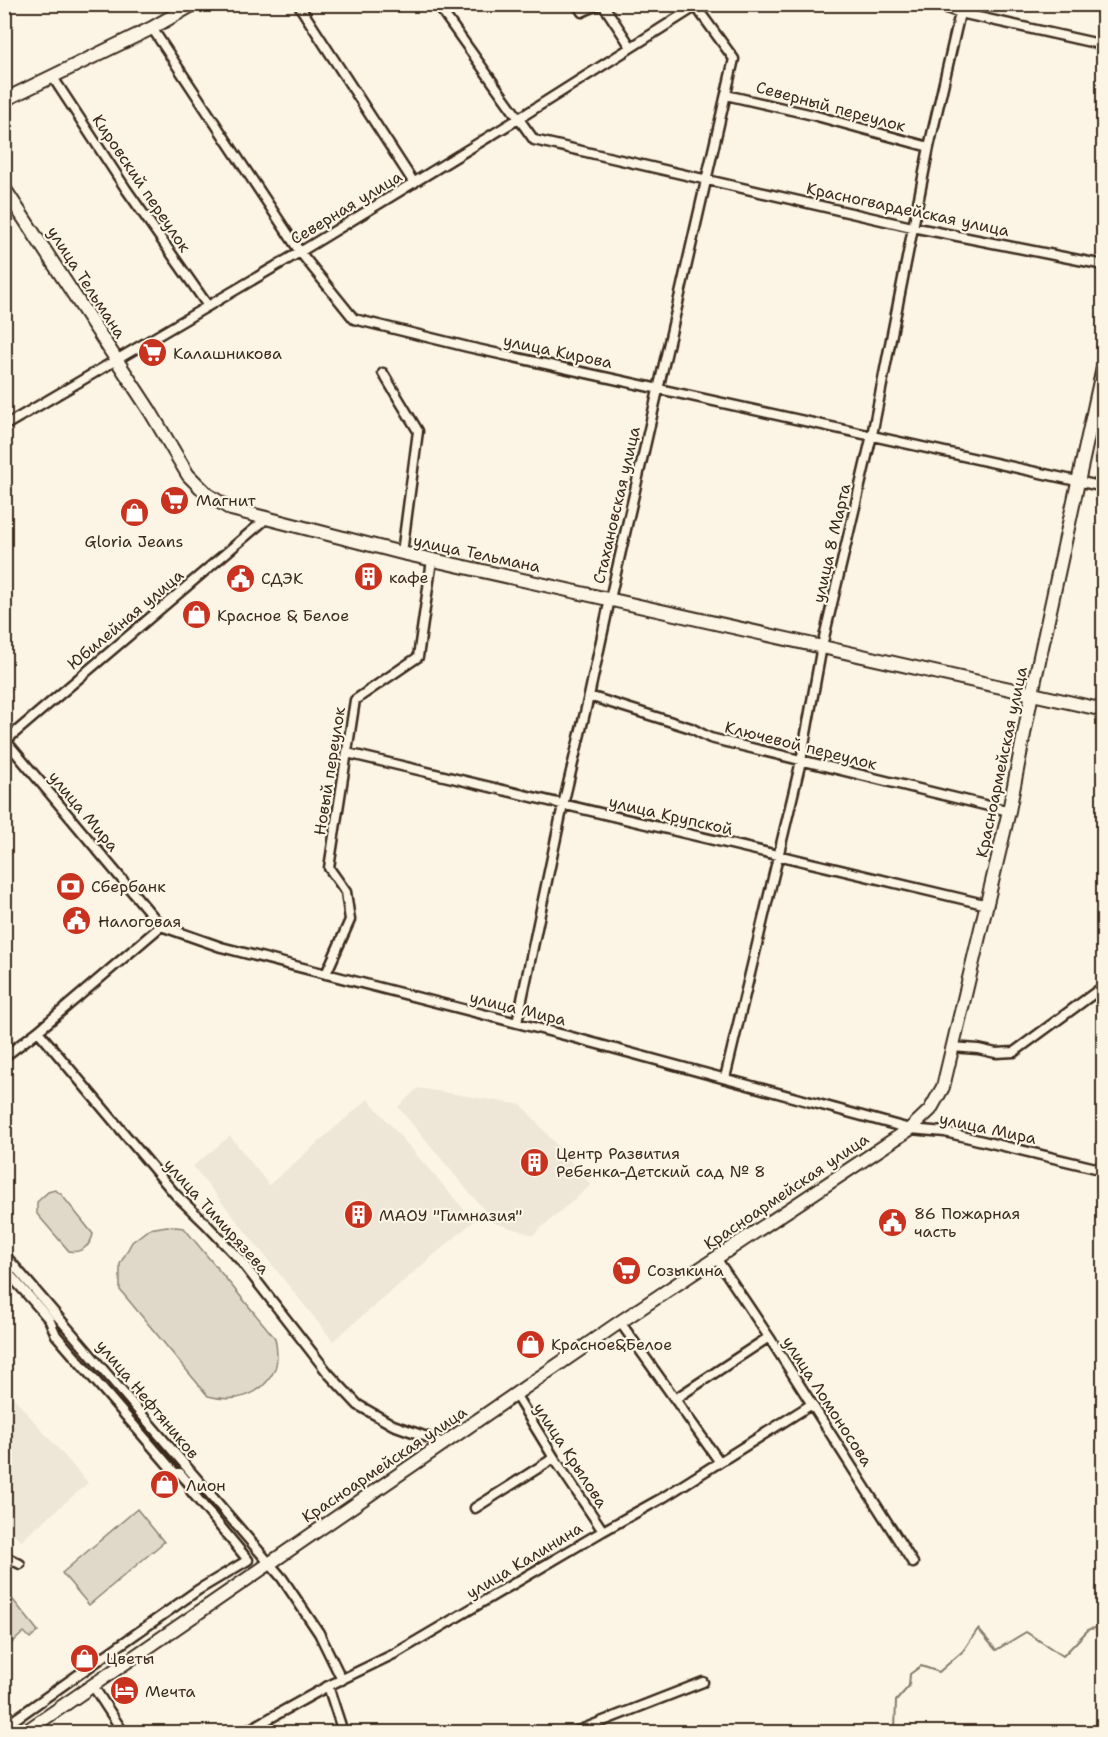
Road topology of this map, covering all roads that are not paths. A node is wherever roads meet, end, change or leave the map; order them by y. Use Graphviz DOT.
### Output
graph roads {
  1 [pos="194,4"];
  2 [pos="298,4"];
  3 [pos="436,4"];
  4 [pos="577,4"];
  5 [pos="696,5"];
  6 [pos="940,5"];
  7 [pos="960,12"];
  8 [pos="152,28"];
  9 [pos="1104,45"];
  10 [pos="631,47"];
  11 [pos="52,76"];
  12 [pos="726,94"];
  13 [pos="4,100"];
  14 [pos="518,119"];
  15 [pos="929,147"];
  16 [pos="707,181"];
  17 [pos="414,183"];
  18 [pos="4,188"];
  19 [pos="912,227"];
  20 [pos="300,252"];
  21 [pos="1104,265"];
  22 [pos="208,306"];
  23 [pos="117,360"];
  24 [pos="1104,363"];
  25 [pos="383,373"];
  26 [pos="658,388"];
  27 [pos="4,426"];
  28 [pos="872,435"];
  29 [pos="1077,482"];
  30 [pos="1104,487"];
  31 [pos="266,519"];
  32 [pos="402,553"];
  33 [pos="432,560"];
  34 [pos="610,599"];
  35 [pos="822,646"];
  36 [pos="1032,693"];
  37 [pos="590,696"];
  38 [pos="1104,710"];
  39 [pos="5,742"];
  40 [pos="347,753"];
  41 [pos="801,761"];
  42 [pos="563,805"];
  43 [pos="1009,811"];
  44 [pos="779,855"];
  45 [pos="988,905"];
  46 [pos="161,926"];
  47 [pos="326,974"];
  48 [pos="1104,986"];
  49 [pos="517,1023"];
  50 [pos="38,1031"];
  51 [pos="952,1047"];
  52 [pos="4,1057"];
  53 [pos="725,1078"];
  54 [pos="910,1129"];
  55 [pos="1104,1170"];
  56 [pos="4,1254"];
  57 [pos="716,1258"];
  58 [pos="4,1268"];
  59 [pos="620,1322"];
  60 [pos="770,1337"];
  61 [pos="516,1395"];
  62 [pos="675,1399"];
  63 [pos="812,1404"];
  64 [pos="444,1443"];
  65 [pos="554,1458"];
  66 [pos="719,1461"];
  67 [pos="475,1508"];
  68 [pos="603,1531"];
  69 [pos="4,1556"];
  70 [pos="268,1563"];
  71 [pos="913,1563"];
  72 [pos="20,1564"];
  73 [pos="342,1680"];
  74 [pos="703,1682"];
  75 [pos="93,1686"];
  76 [pos="327,1686"];
  77 [pos="4,1727"];
  78 [pos="25,1732"];
  79 [pos="123,1732"];
  80 [pos="245,1732"];
  81 [pos="343,1732"];
  82 [pos="575,1732"];
  1 -- 8 [label="street"];
  2 -- 17 [label="street"];
  3 -- 14 [label="street, Красногвардейская улица"];
  4 -- 10 [label="street"];
  5 -- 10 [label="street, Северная улица"];
  5 -- 12 [label="street, Стахановская улица"];
  6 -- 7 [label="street"];
  7 -- 9 [label="street"];
  7 -- 15 [label="street, улица 8 Марта"];
  8 -- 11 [label="street"];
  8 -- 20 [label="street, улица Кирова"];
  10 -- 14 [label="street, Северная улица"];
  11 -- 13 [label="street"];
  11 -- 22 [label="street, Кировский переулок"];
  12 -- 15 [label="street, Северный переулок"];
  12 -- 16 [label="street, Стахановская улица"];
  14 -- 16 [label="street, Красногвардейская улица"];
  14 -- 17 [label="street, Северная улица"];
  15 -- 19 [label="street, улица 8 Марта"];
  16 -- 19 [label="street, Красногвардейская улица"];
  16 -- 26 [label="street, Стахановская улица"];
  17 -- 20 [label="street, Северная улица"];
  18 -- 23 [label="street, улица Тельмана"];
  19 -- 21 [label="street, Красногвардейская улица"];
  19 -- 28 [label="street, улица 8 Марта"];
  20 -- 22 [label="street, Северная улица"];
  20 -- 26 [label="street, улица Кирова"];
  22 -- 23 [label="street, Северная улица"];
  23 -- 27 [label="street, Северная улица"];
  23 -- 31 [label="street, улица Тельмана"];
  24 -- 29 [label="street, Красноармейская улица"];
  25 -- 32 [label="street"];
  26 -- 28 [label="street, улица Кирова"];
  26 -- 34 [label="street, Стахановская улица"];
  28 -- 29 [label="street, улица Кирова"];
  28 -- 35 [label="street, улица 8 Марта"];
  29 -- 30 [label="street, улица Кирова"];
  29 -- 36 [label="street, Красноармейская улица"];
  31 -- 32 [label="street, улица Тельмана"];
  31 -- 39 [label="street, Юбилейная улица"];
  32 -- 33 [label="street, улица Тельмана"];
  33 -- 34 [label="street, улица Тельмана"];
  33 -- 40 [label="street, Новый переулок"];
  34 -- 35 [label="street, улица Тельмана"];
  34 -- 37 [label="street, Стахановская улица"];
  35 -- 36 [label="street, улица Тельмана"];
  35 -- 41 [label="street, улица 8 Марта"];
  36 -- 38 [label="street, улица Тельмана"];
  36 -- 43 [label="street, Красноармейская улица"];
  37 -- 41 [label="street, Ключевой переулок"];
  37 -- 42 [label="street, Стахановская улица"];
  39 -- 46 [label="street, улица Мира"];
  40 -- 42 [label="street, улица Крупской"];
  40 -- 47 [label="street, Новый переулок"];
  41 -- 43 [label="street, Ключевой переулок"];
  41 -- 44 [label="street, улица 8 Марта"];
  42 -- 44 [label="street, улица Крупской"];
  42 -- 49 [label="street, Стахановская улица"];
  43 -- 45 [label="street, Красноармейская улица"];
  44 -- 45 [label="street, улица Крупской"];
  44 -- 53 [label="street, улица 8 Марта"];
  45 -- 51 [label="street, Красноармейская улица"];
  46 -- 47 [label="street, улица Мира"];
  46 -- 50 [label="street"];
  47 -- 49 [label="street, улица Мира"];
  48 -- 51 [label="street"];
  49 -- 53 [label="street, улица Мира"];
  50 -- 52 [label="street"];
  50 -- 64 [label="street, улица Тимирязева"];
  51 -- 54 [label="street, Красноармейская улица"];
  53 -- 54 [label="street, улица Мира"];
  54 -- 55 [label="street, улица Мира"];
  54 -- 57 [label="street, Красноармейская улица"];
  56 -- 70 [label="street, улица Нефтяников"];
  57 -- 59 [label="street, Красноармейская улица"];
  57 -- 60 [label="street, улица Ломоносова"];
  58 -- 77 [label="street"];
  59 -- 61 [label="street, Красноармейская улица"];
  59 -- 62 [label="street"];
  60 -- 62 [label="street"];
  60 -- 63 [label="street, улица Ломоносова"];
  61 -- 64 [label="street, Красноармейская улица"];
  61 -- 65 [label="street, улица Крылова"];
  62 -- 66 [label="street"];
  63 -- 66 [label="street, улица Калинина"];
  63 -- 71 [label="street, улица Ломоносова"];
  64 -- 70 [label="street, Красноармейская улица"];
  65 -- 67 [label="street"];
  65 -- 68 [label="street, улица Крылова"];
  66 -- 68 [label="street, улица Калинина"];
  68 -- 73 [label="street, улица Калинина"];
  69 -- 72 [label="street"];
  70 -- 73 [label="street, улица Нефтяников"];
  70 -- 75 [label="street, Красноармейская улица"];
  73 -- 76 [label="street, улица Калинина"];
  74 -- 82 [label="street"];
  75 -- 78 [label="street, Красноармейская улица"];
  75 -- 79 [label="street"];
  76 -- 80 [label="street, улица Калинина"];
  76 -- 81 [label="street"];
}
